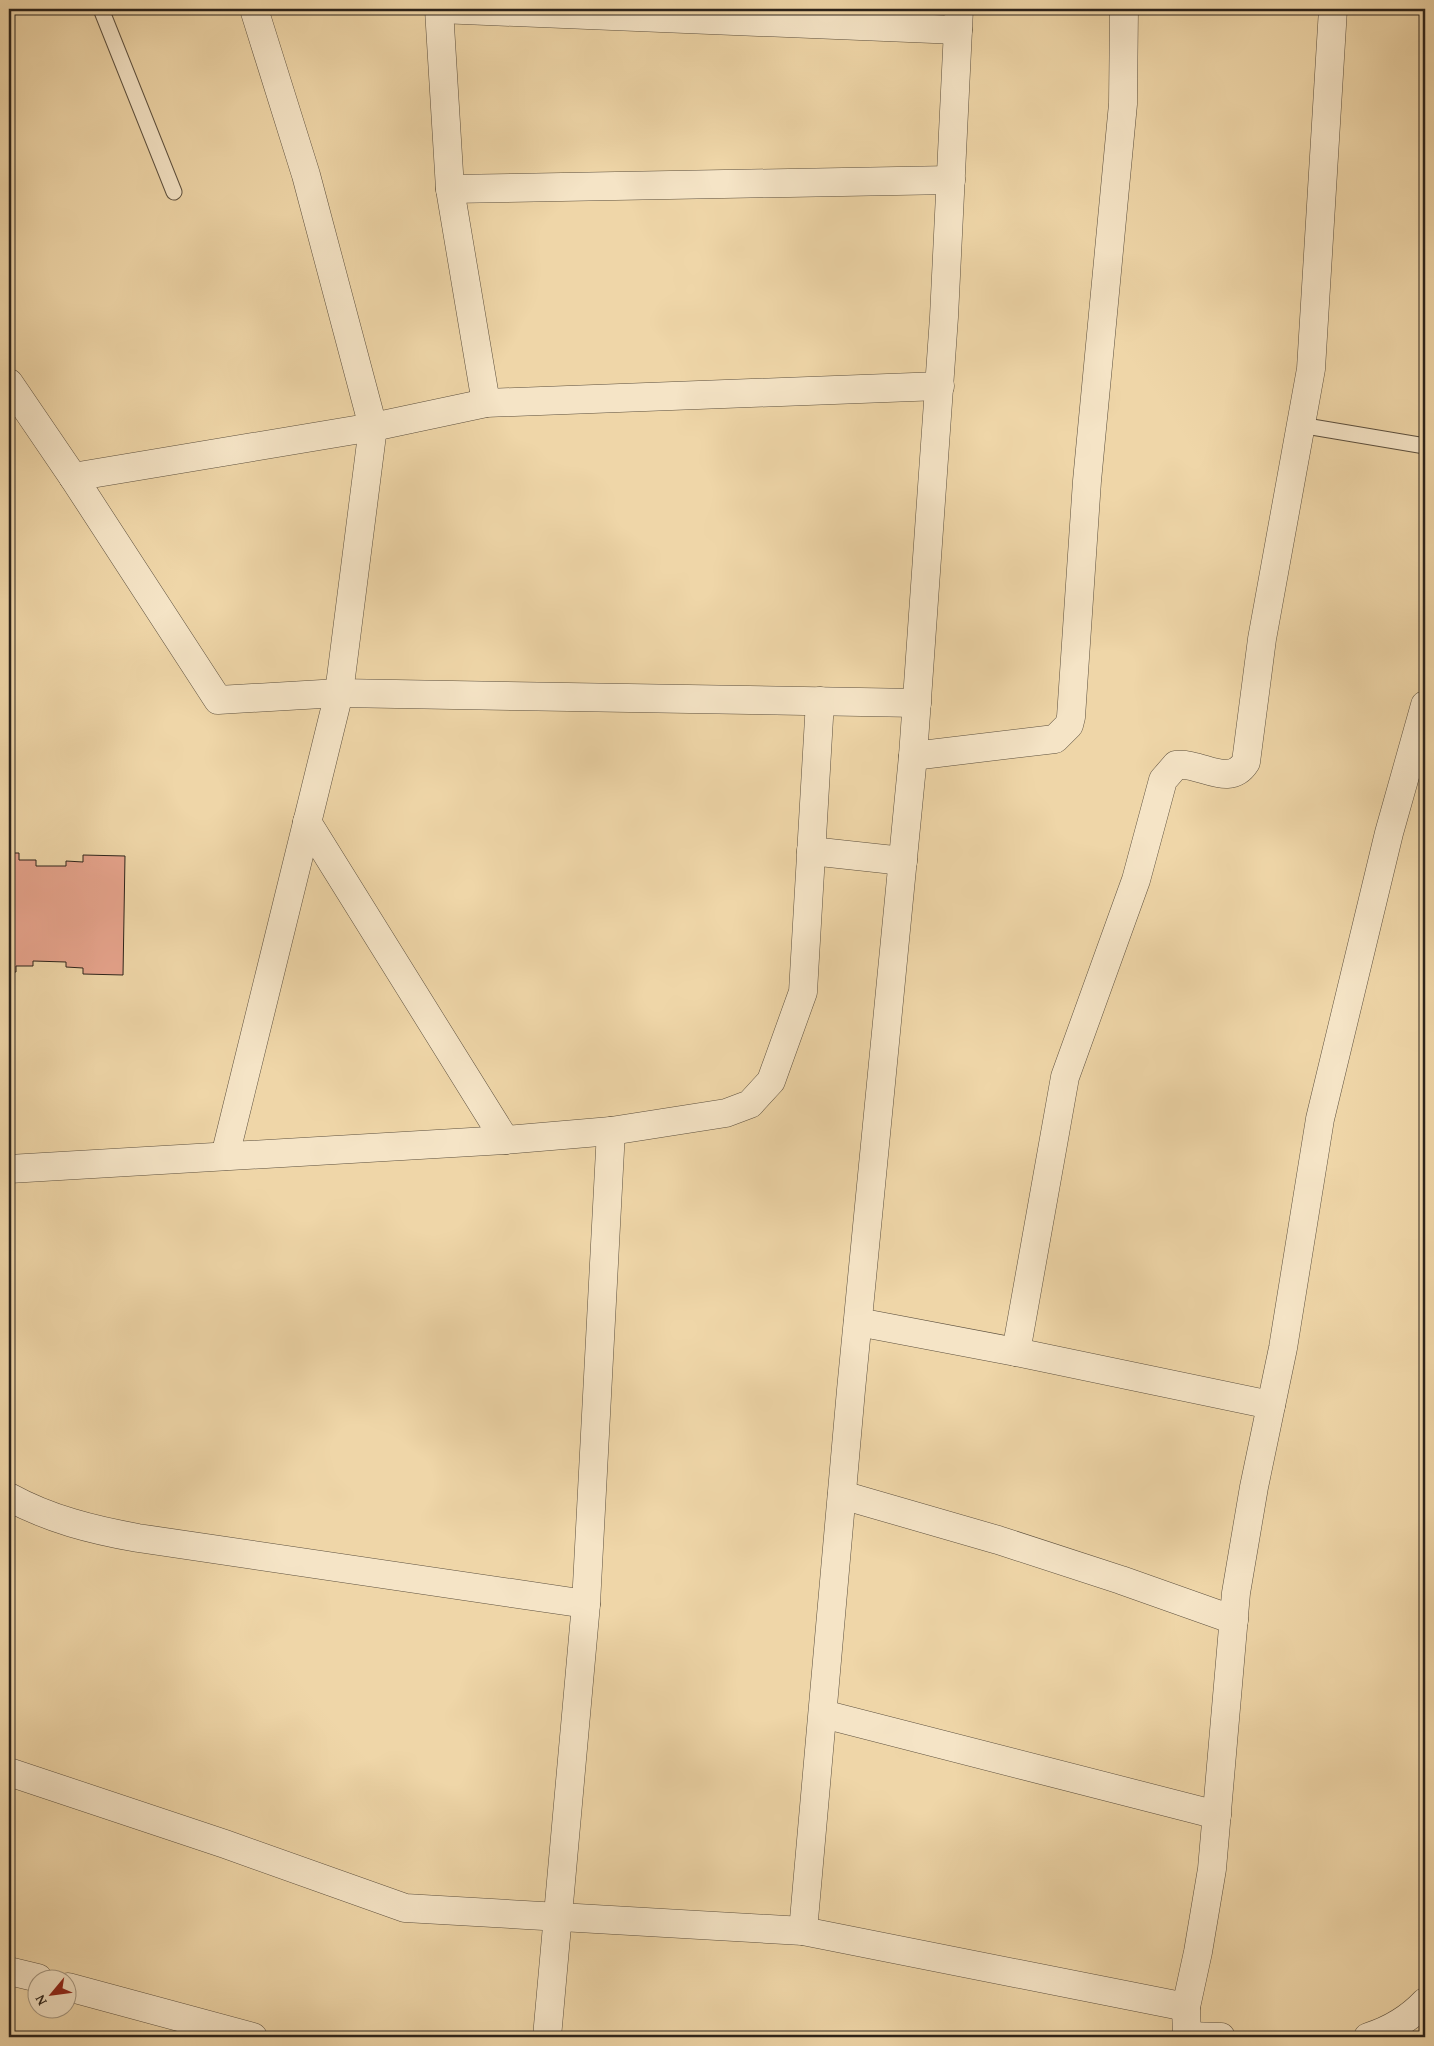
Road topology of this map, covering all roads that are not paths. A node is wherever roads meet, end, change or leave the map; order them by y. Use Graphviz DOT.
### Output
graph roads {
  1 [pos="101,9"];
  2 [pos="254,9"];
  3 [pos="439,9"];
  4 [pos="1124,9"];
  5 [pos="1333,9"];
  6 [pos="959,19"];
  7 [pos="951,180"];
  8 [pos="450,189"];
  9 [pos="174,192"];
  10 [pos="9,383"];
  11 [pos="940,386"];
  12 [pos="486,403"];
  13 [pos="1300,425"];
  14 [pos="373,427"];
  15 [pos="1425,446"];
  16 [pos="73,476"];
  17 [pos="339,693"];
  18 [pos="820,701"];
  19 [pos="917,703"];
  20 [pos="1425,705"];
  21 [pos="913,756"];
  22 [pos="307,822"];
  23 [pos="812,851"];
  24 [pos="903,861"];
  25 [pos="612,1131"];
  26 [pos="505,1140"];
  27 [pos="225,1156"];
  28 [pos="9,1169"];
  29 [pos="858,1322"];
  30 [pos="1016,1352"];
  31 [pos="1271,1405"];
  32 [pos="842,1495"];
  33 [pos="9,1498"];
  34 [pos="586,1604"];
  35 [pos="1234,1620"];
  36 [pos="823,1714"];
  37 [pos="9,1772"];
  38 [pos="1217,1815"];
  39 [pos="557,1918"];
  40 [pos="803,1931"];
  41 [pos="9,1970"];
  42 [pos="28,1975"];
  43 [pos="78,1989"];
  44 [pos="1425,2002"];
  45 [pos="1186,2007"];
  46 [pos="1187,2036"];
  47 [pos="1382,2036"];
  48 [pos="253,2037"];
  49 [pos="547,2037"];
  50 [pos="1221,2037"];
  1 -- 9 [label="lane"];
  2 -- 14 [label="street"];
  3 -- 6 [label="street"];
  3 -- 8 [label="street"];
  4 -- 21 [label="street"];
  5 -- 13 [label="street"];
  6 -- 7 [label="street"];
  7 -- 8 [label="street"];
  7 -- 11 [label="street"];
  8 -- 12 [label="street"];
  10 -- 16 [label="street"];
  11 -- 12 [label="street"];
  11 -- 19 [label="street"];
  12 -- 14 [label="street"];
  13 -- 15 [label="lane"];
  13 -- 30 [label="street"];
  14 -- 16 [label="street"];
  14 -- 17 [label="street"];
  16 -- 17 [label="street"];
  17 -- 18 [label="street"];
  17 -- 22 [label="street"];
  18 -- 19 [label="street"];
  18 -- 23 [label="street"];
  19 -- 21 [label="street"];
  20 -- 31 [label="street"];
  21 -- 24 [label="street"];
  22 -- 26 [label="street"];
  22 -- 27 [label="street"];
  23 -- 24 [label="street"];
  23 -- 25 [label="street"];
  24 -- 29 [label="street"];
  25 -- 26 [label="street"];
  25 -- 34 [label="street"];
  26 -- 27 [label="street"];
  27 -- 28 [label="street"];
  29 -- 30 [label="street"];
  29 -- 32 [label="street"];
  30 -- 31 [label="street"];
  31 -- 35 [label="street"];
  32 -- 35 [label="street"];
  32 -- 36 [label="street"];
  33 -- 34 [label="street"];
  34 -- 39 [label="street"];
  35 -- 38 [label="street"];
  36 -- 38 [label="street"];
  36 -- 40 [label="street"];
  37 -- 39 [label="street"];
  38 -- 45 [label="street"];
  39 -- 40 [label="street"];
  39 -- 49 [label="street"];
  40 -- 45 [label="street"];
  41 -- 42 [label="street"];
  43 -- 48 [label="street"];
  44 -- 47 [label="street"];
  45 -- 46 [label="street"];
  46 -- 50 [label="street"];
}
